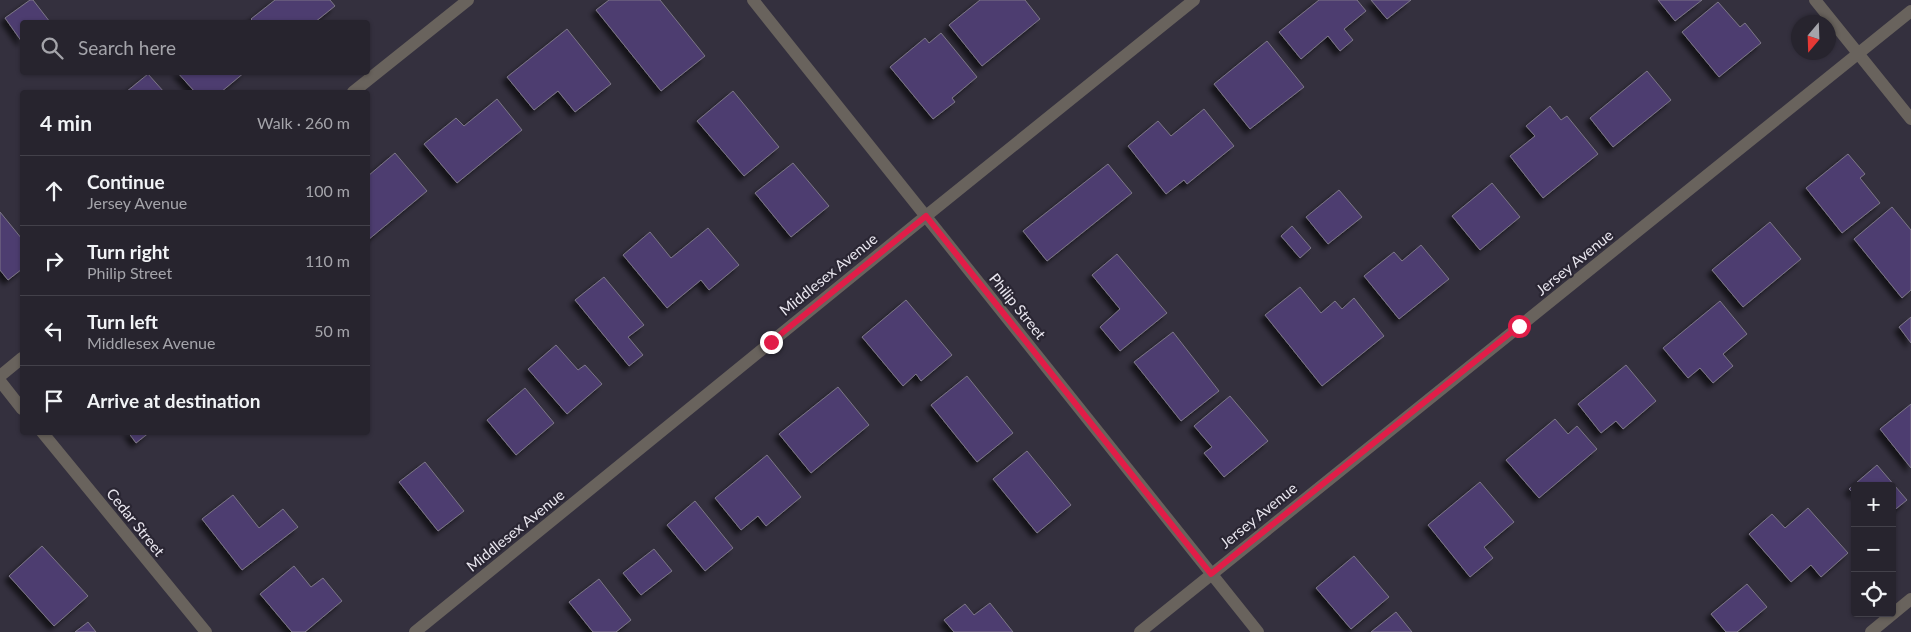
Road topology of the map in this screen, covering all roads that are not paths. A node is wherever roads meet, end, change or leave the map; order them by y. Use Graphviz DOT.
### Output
graph roads {
  1 [pos="468,0"];
  2 [pos="753,0"];
  3 [pos="1194,0"];
  4 [pos="1814,0"];
  5 [pos="1911,11"];
  6 [pos="1858,54"];
  7 [pos="356,90"];
  8 [pos="1911,119"];
  9 [pos="926,216"];
  10 [pos="20,360"];
  11 [pos="0,376"];
  12 [pos="0,381"];
  13 [pos="20,406"];
  14 [pos="44,435"];
  15 [pos="1211,574"];
  16 [pos="1911,599"];
  17 [pos="206,632"];
  18 [pos="416,632"];
  19 [pos="1140,632"];
  20 [pos="1258,632"];
  21 [pos="1871,632"];
  1 -- 7 [label="street"];
  2 -- 9 [label="street, Philip Street"];
  3 -- 9 [label="street, Middlesex Avenue"];
  4 -- 6 [label="street"];
  5 -- 6 [label="street, Jersey Avenue"];
  6 -- 8 [label="street"];
  6 -- 15 [label="street, Jersey Avenue"];
  9 -- 15 [label="street, Philip Street"];
  9 -- 18 [label="street, Middlesex Avenue"];
  10 -- 11 [label="street"];
  12 -- 13 [label="street"];
  14 -- 17 [label="street, Cedar Street"];
  15 -- 19 [label="street, Jersey Avenue"];
  15 -- 20 [label="street, Philip Street"];
  16 -- 21 [label="street"];
}
